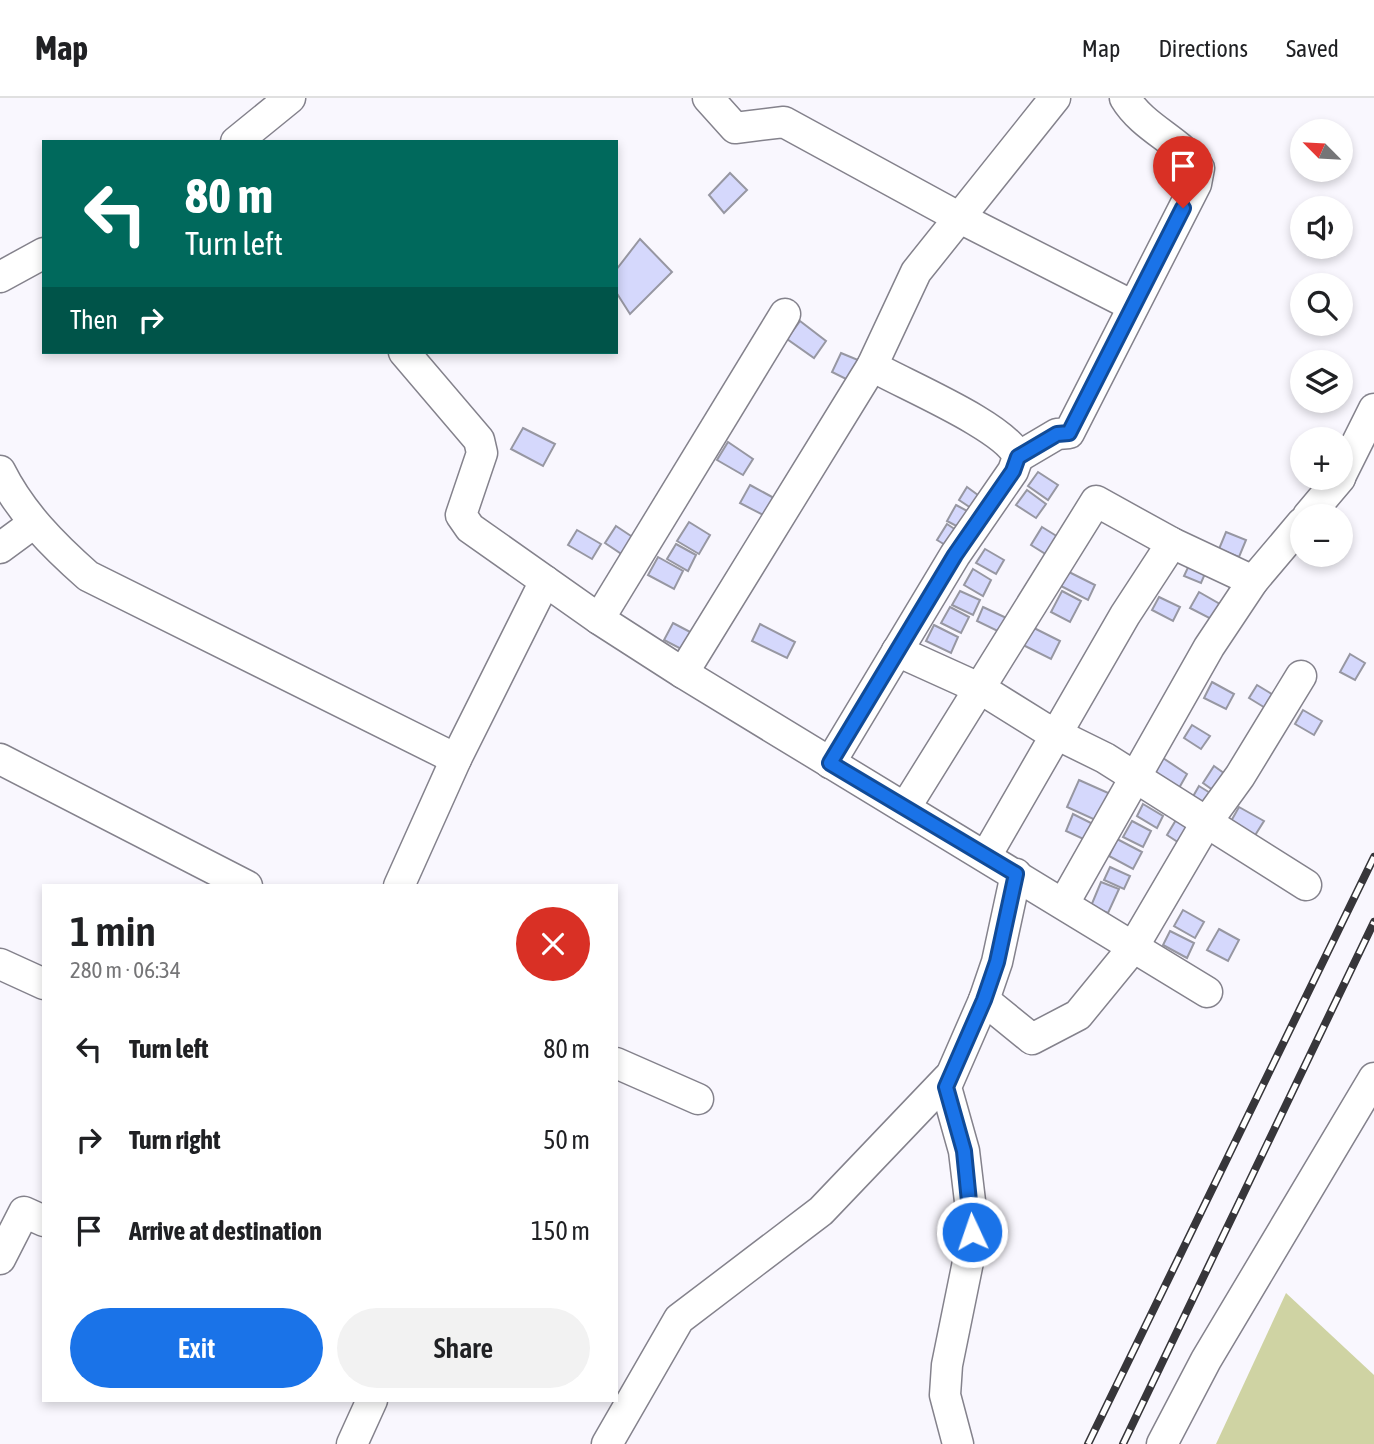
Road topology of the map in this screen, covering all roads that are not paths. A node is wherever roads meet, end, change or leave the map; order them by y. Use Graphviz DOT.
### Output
graph roads {
  1 [pos="290,98"];
  2 [pos="708,98"];
  3 [pos="1055,98"];
  4 [pos="1125,98"];
  5 [pos="238,140"];
  6 [pos="960,218"];
  7 [pos="42,254"];
  8 [pos="0,277"];
  9 [pos="1133,306"];
  10 [pos="785,314"];
  11 [pos="406,354"];
  12 [pos="872,366"];
  13 [pos="1374,409"];
  14 [pos="1353,451"];
  15 [pos="1018,457"];
  16 [pos="0,471"];
  17 [pos="1329,490"];
  18 [pos="1318,504"];
  19 [pos="34,523"];
  20 [pos="1290,537"];
  21 [pos="1172,543"];
  22 [pos="0,548"];
  23 [pos="545,581"];
  24 [pos="1253,581"];
  25 [pos="599,619"];
  26 [pos="897,650"];
  27 [pos="683,673"];
  28 [pos="1301,676"];
  29 [pos="981,689"];
  30 [pos="1058,735"];
  31 [pos="0,759"];
  32 [pos="456,760"];
  33 [pos="830,763"];
  34 [pos="1135,780"];
  35 [pos="905,808"];
  36 [pos="1206,823"];
  37 [pos="986,856"];
  38 [pos="1016,874"];
  39 [pos="243,884"];
  40 [pos="400,884"];
  41 [pos="1306,885"];
  42 [pos="1064,902"];
  43 [pos="1132,949"];
  44 [pos="0,964"];
  45 [pos="42,983"];
  46 [pos="1207,992"];
  47 [pos="984,1000"];
  48 [pos="618,1063"];
  49 [pos="948,1078"];
  50 [pos="1374,1078"];
  51 [pos="698,1100"];
  52 [pos="42,1221"];
  53 [pos="0,1259"];
  54 [pos="372,1402"];
  55 [pos="352,1444"];
  56 [pos="607,1444"];
  57 [pos="958,1444"];
  58 [pos="1162,1444"];
  1 -- 5 [label="street"];
  2 -- 6 [label="street"];
  3 -- 6 [label="street"];
  4 -- 9 [label="street"];
  6 -- 9 [label="street"];
  6 -- 12 [label="street"];
  7 -- 8 [label="street"];
  9 -- 15 [label="street"];
  10 -- 25 [label="street"];
  11 -- 23 [label="street"];
  12 -- 15 [label="street"];
  12 -- 27 [label="street"];
  13 -- 14 [label="street"];
  15 -- 26 [label="street"];
  16 -- 19 [label="street"];
  17 -- 18 [label="street"];
  19 -- 22 [label="street"];
  19 -- 32 [label="street"];
  20 -- 24 [label="street"];
  21 -- 24 [label="street"];
  21 -- 29 [label="street"];
  21 -- 30 [label="street"];
  23 -- 25 [label="street"];
  23 -- 32 [label="street"];
  24 -- 34 [label="street"];
  25 -- 27 [label="street"];
  26 -- 29 [label="street"];
  26 -- 33 [label="street"];
  27 -- 33 [label="street"];
  28 -- 36 [label="street"];
  29 -- 30 [label="street"];
  29 -- 35 [label="street"];
  30 -- 34 [label="street"];
  30 -- 37 [label="street"];
  31 -- 39 [label="street"];
  32 -- 40 [label="street"];
  33 -- 35 [label="street"];
  34 -- 36 [label="street"];
  34 -- 42 [label="street"];
  35 -- 37 [label="street"];
  36 -- 41 [label="street"];
  36 -- 43 [label="street"];
  37 -- 38 [label="street"];
  38 -- 42 [label="street"];
  38 -- 47 [label="street"];
  42 -- 43 [label="street"];
  43 -- 46 [label="street"];
  43 -- 47 [label="street"];
  44 -- 45 [label="street"];
  47 -- 49 [label="street"];
  48 -- 51 [label="street"];
  49 -- 56 [label="street"];
  49 -- 57 [label="street"];
  50 -- 58 [label="street"];
  52 -- 53 [label="street"];
  54 -- 55 [label="street"];
}
